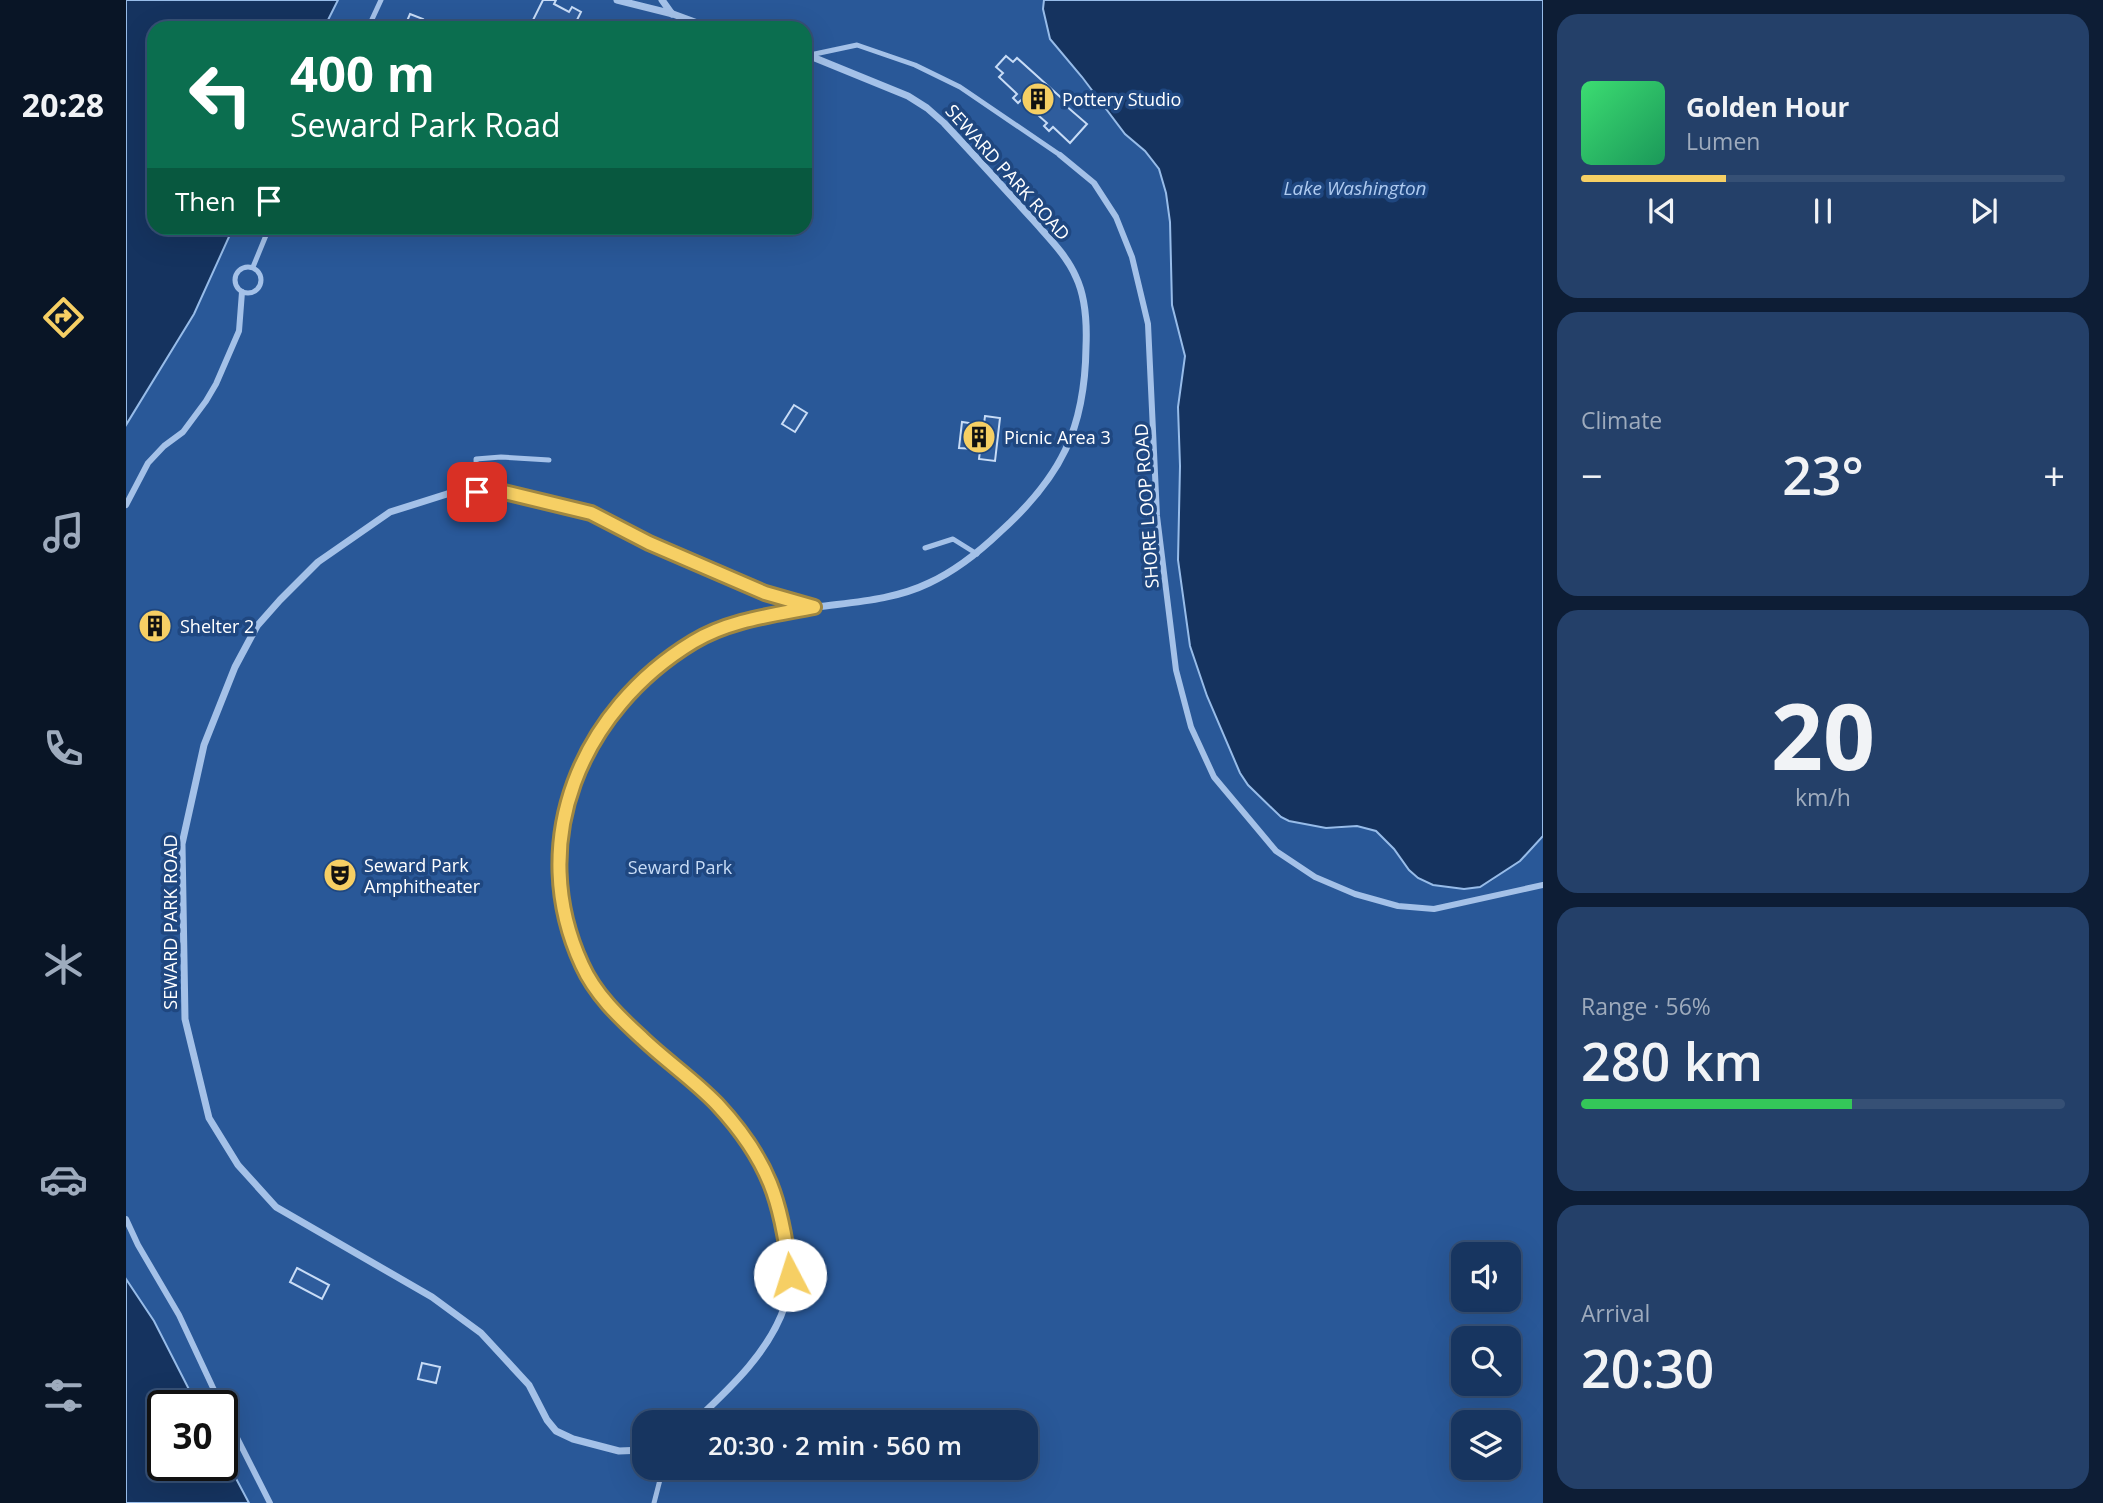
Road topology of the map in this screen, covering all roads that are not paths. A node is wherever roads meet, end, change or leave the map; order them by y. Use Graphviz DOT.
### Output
graph roads {
  1 [pos="381,0"];
  2 [pos="617,0"];
  3 [pos="662,0"];
  4 [pos="673,14"];
  5 [pos="371,21"];
  6 [pos="692,21"];
  7 [pos="812,53"];
  8 [pos="812,56"];
  9 [pos="1060,155"];
  10 [pos="267,235"];
  11 [pos="253,267"];
  12 [pos="242,292"];
  13 [pos="549,460"];
  14 [pos="477,492"];
  15 [pos="126,505"];
  16 [pos="925,548"];
  17 [pos="977,554"];
  18 [pos="814,607"];
  19 [pos="1543,885"];
  20 [pos="126,1219"];
  21 [pos="214,1390"];
  22 [pos="706,1410"];
  23 [pos="238,1439"];
  24 [pos="632,1450"];
  25 [pos="660,1480"];
  26 [pos="270,1503"];
  27 [pos="654,1503"];
  1 -- 5 [label="lane"];
  2 -- 4 [label="street"];
  3 -- 4 [label="street"];
  4 -- 6 [label="street"];
  7 -- 9 [label="lane, SHORE LOOP ROAD"];
  8 -- 17 [label="street, SEWARD PARK ROAD"];
  9 -- 19 [label="street, SHORE LOOP ROAD"];
  10 -- 11 [label="lane"];
  11 -- 12 [label="lane"];
  11 -- 12 [label="lane"];
  12 -- 15 [label="street"];
  13 -- 14 [label="lane"];
  14 -- 18 [label="street, SEWARD PARK ROAD"];
  14 -- 24 [label="street, SEWARD PARK ROAD"];
  16 -- 17 [label="lane"];
  17 -- 18 [label="street, SEWARD PARK ROAD"];
  18 -- 22 [label="street, SEWARD PARK ROAD"];
  20 -- 21 [label="street"];
  23 -- 26 [label="street"];
  25 -- 27 [label="lane"];
}
